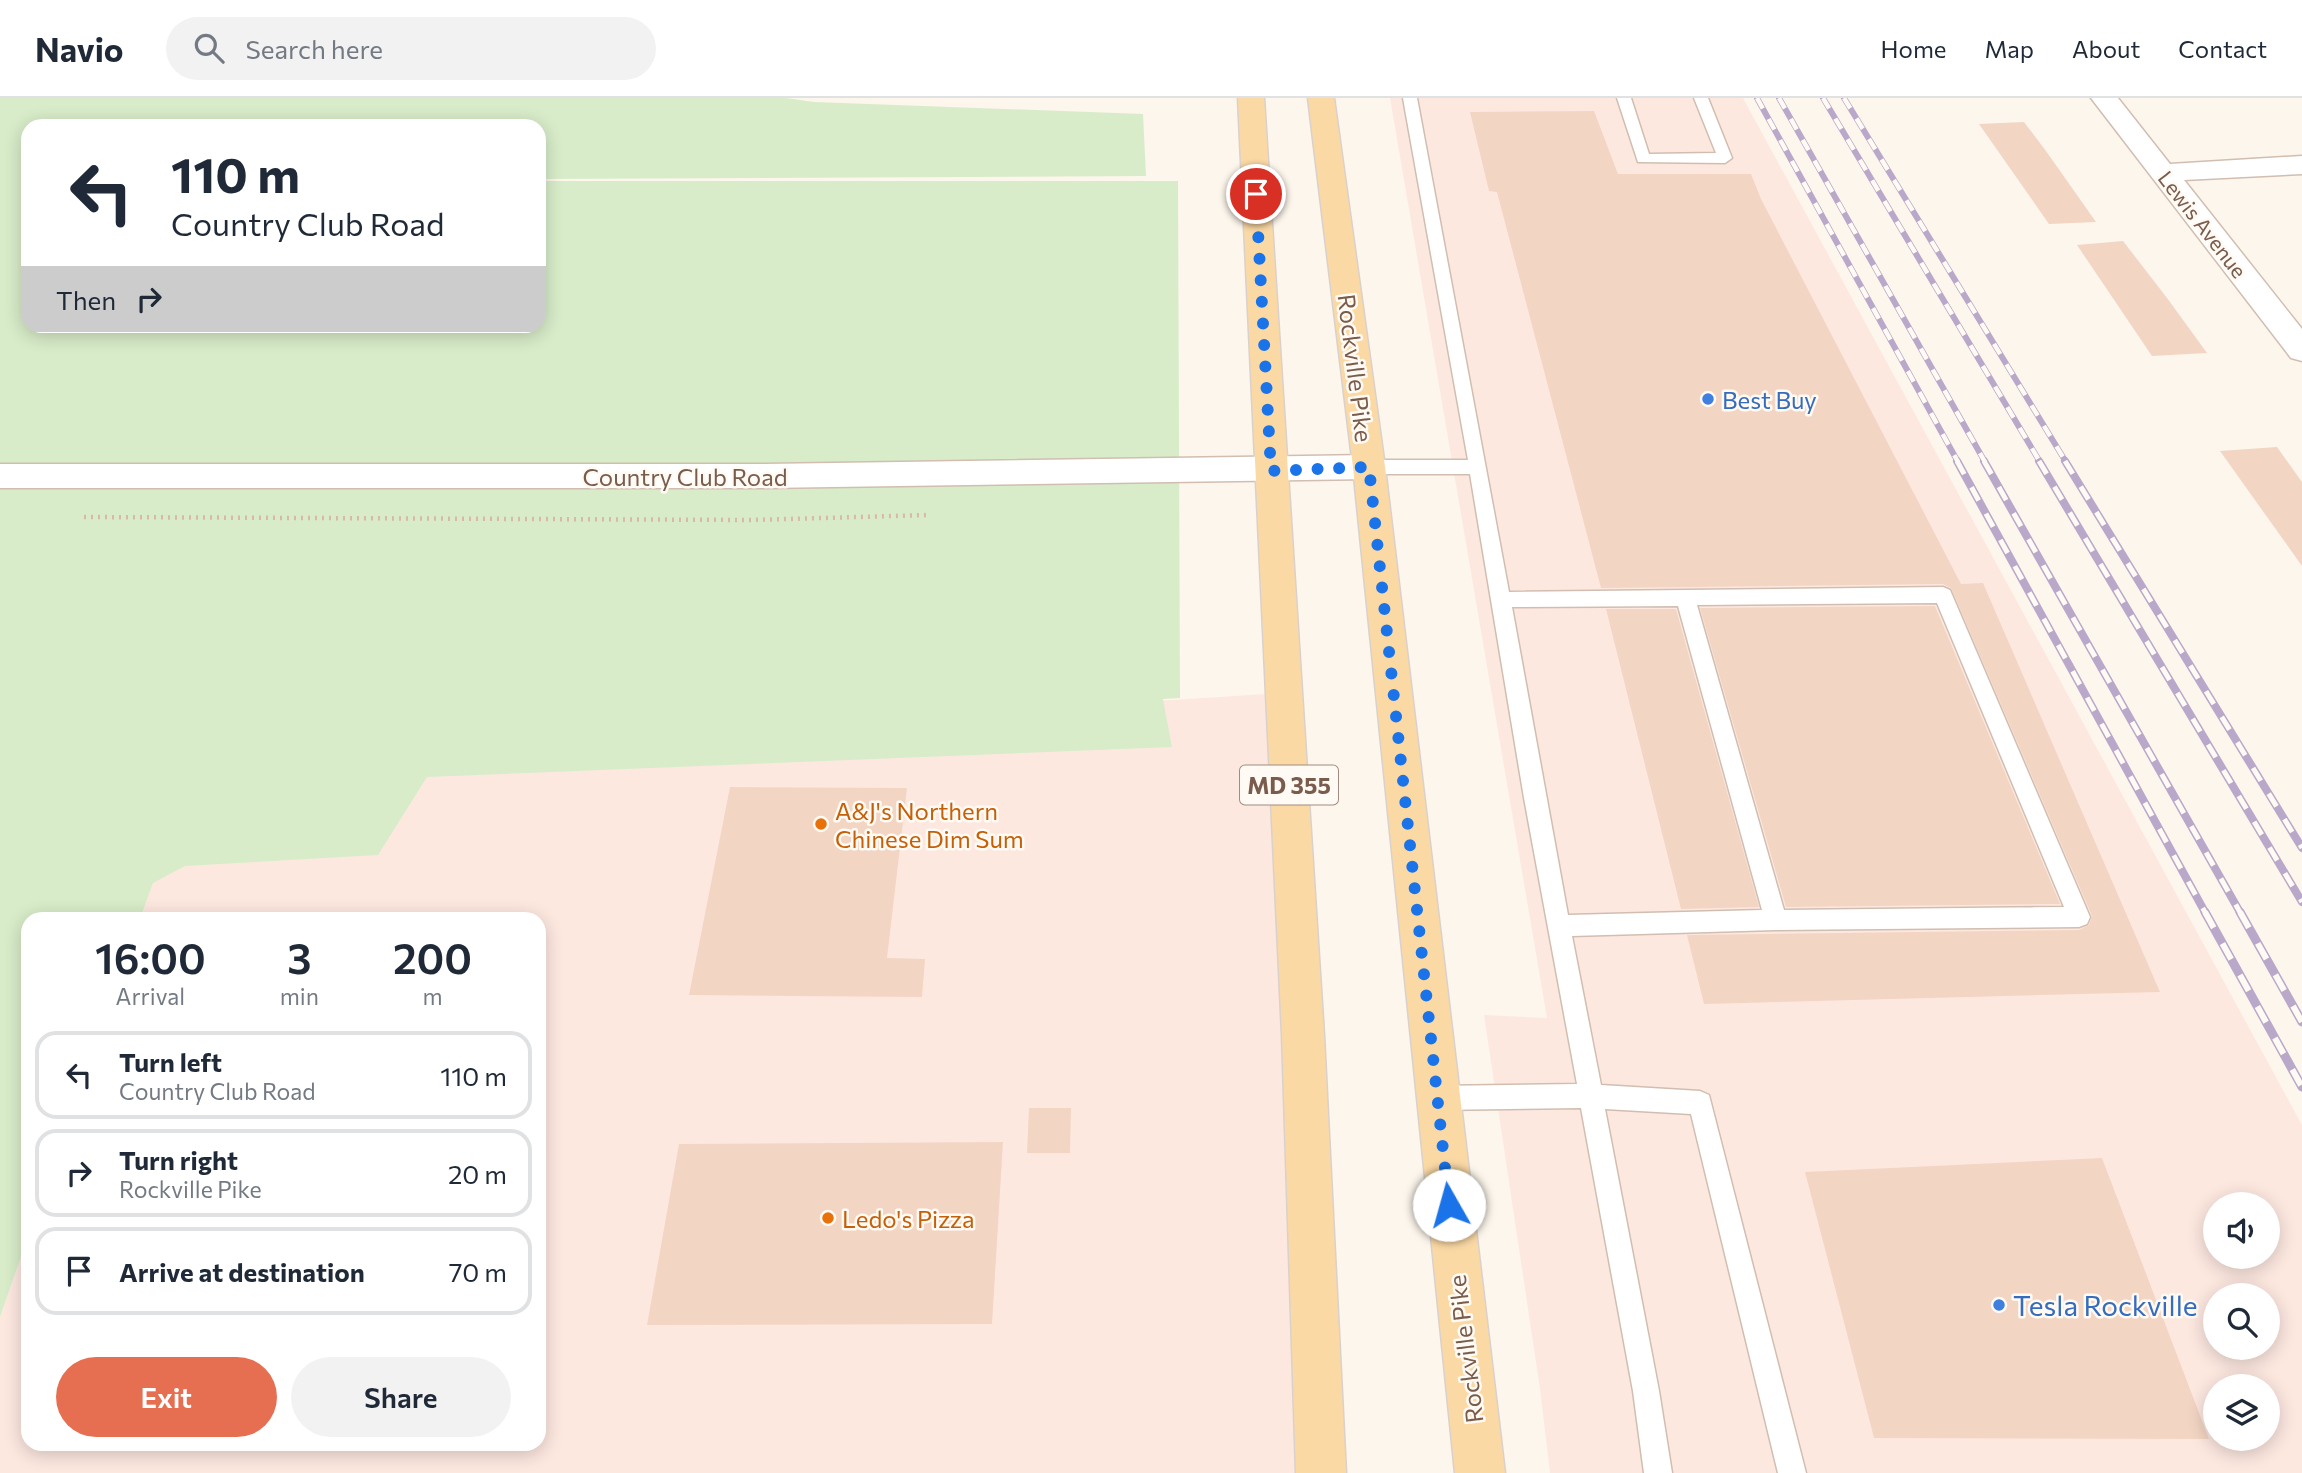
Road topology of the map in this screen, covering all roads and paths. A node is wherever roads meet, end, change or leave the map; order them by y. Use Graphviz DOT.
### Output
graph roads {
  1 [pos="1251,98"];
  2 [pos="1321,98"];
  3 [pos="1410,98"];
  4 [pos="1624,98"];
  5 [pos="1701,98"];
  6 [pos="2104,98"];
  7 [pos="2302,165"];
  8 [pos="2163,173"];
  9 [pos="2302,350"];
  10 [pos="1369,467"];
  11 [pos="1478,467"];
  12 [pos="1271,471"];
  13 [pos="0,476"];
  14 [pos="1685,598"];
  15 [pos="1501,600"];
  16 [pos="1776,920"];
  17 [pos="1559,926"];
  18 [pos="1591,1097"];
  19 [pos="1436,1098"];
  20 [pos="1321,1473"];
  21 [pos="1480,1473"];
  22 [pos="1658,1473"];
  23 [pos="1792,1473"];
  1 -- 12 [label="main road, MD 355"];
  2 -- 10 [label="main road, Rockville Pike"];
  3 -- 11 [label="lane"];
  4 -- 5 [label="lane"];
  6 -- 8 [label="street, Lewis Avenue"];
  7 -- 8 [label="street"];
  8 -- 9 [label="street, Lewis Avenue"];
  10 -- 11 [label="lane"];
  10 -- 12 [label="street, Country Club Road"];
  10 -- 19 [label="main road, Rockville Pike"];
  11 -- 15 [label="lane"];
  12 -- 13 [label="street, Country Club Road"];
  12 -- 20 [label="main road, MD 355"];
  14 -- 15 [label="lane"];
  14 -- 16 [label="lane"];
  14 -- 16 [label="lane"];
  15 -- 17 [label="lane"];
  16 -- 17 [label="lane"];
  17 -- 18 [label="lane"];
  18 -- 19 [label="lane"];
  18 -- 22 [label="lane"];
  18 -- 23 [label="lane"];
  19 -- 21 [label="main road, Rockville Pike"];
}
